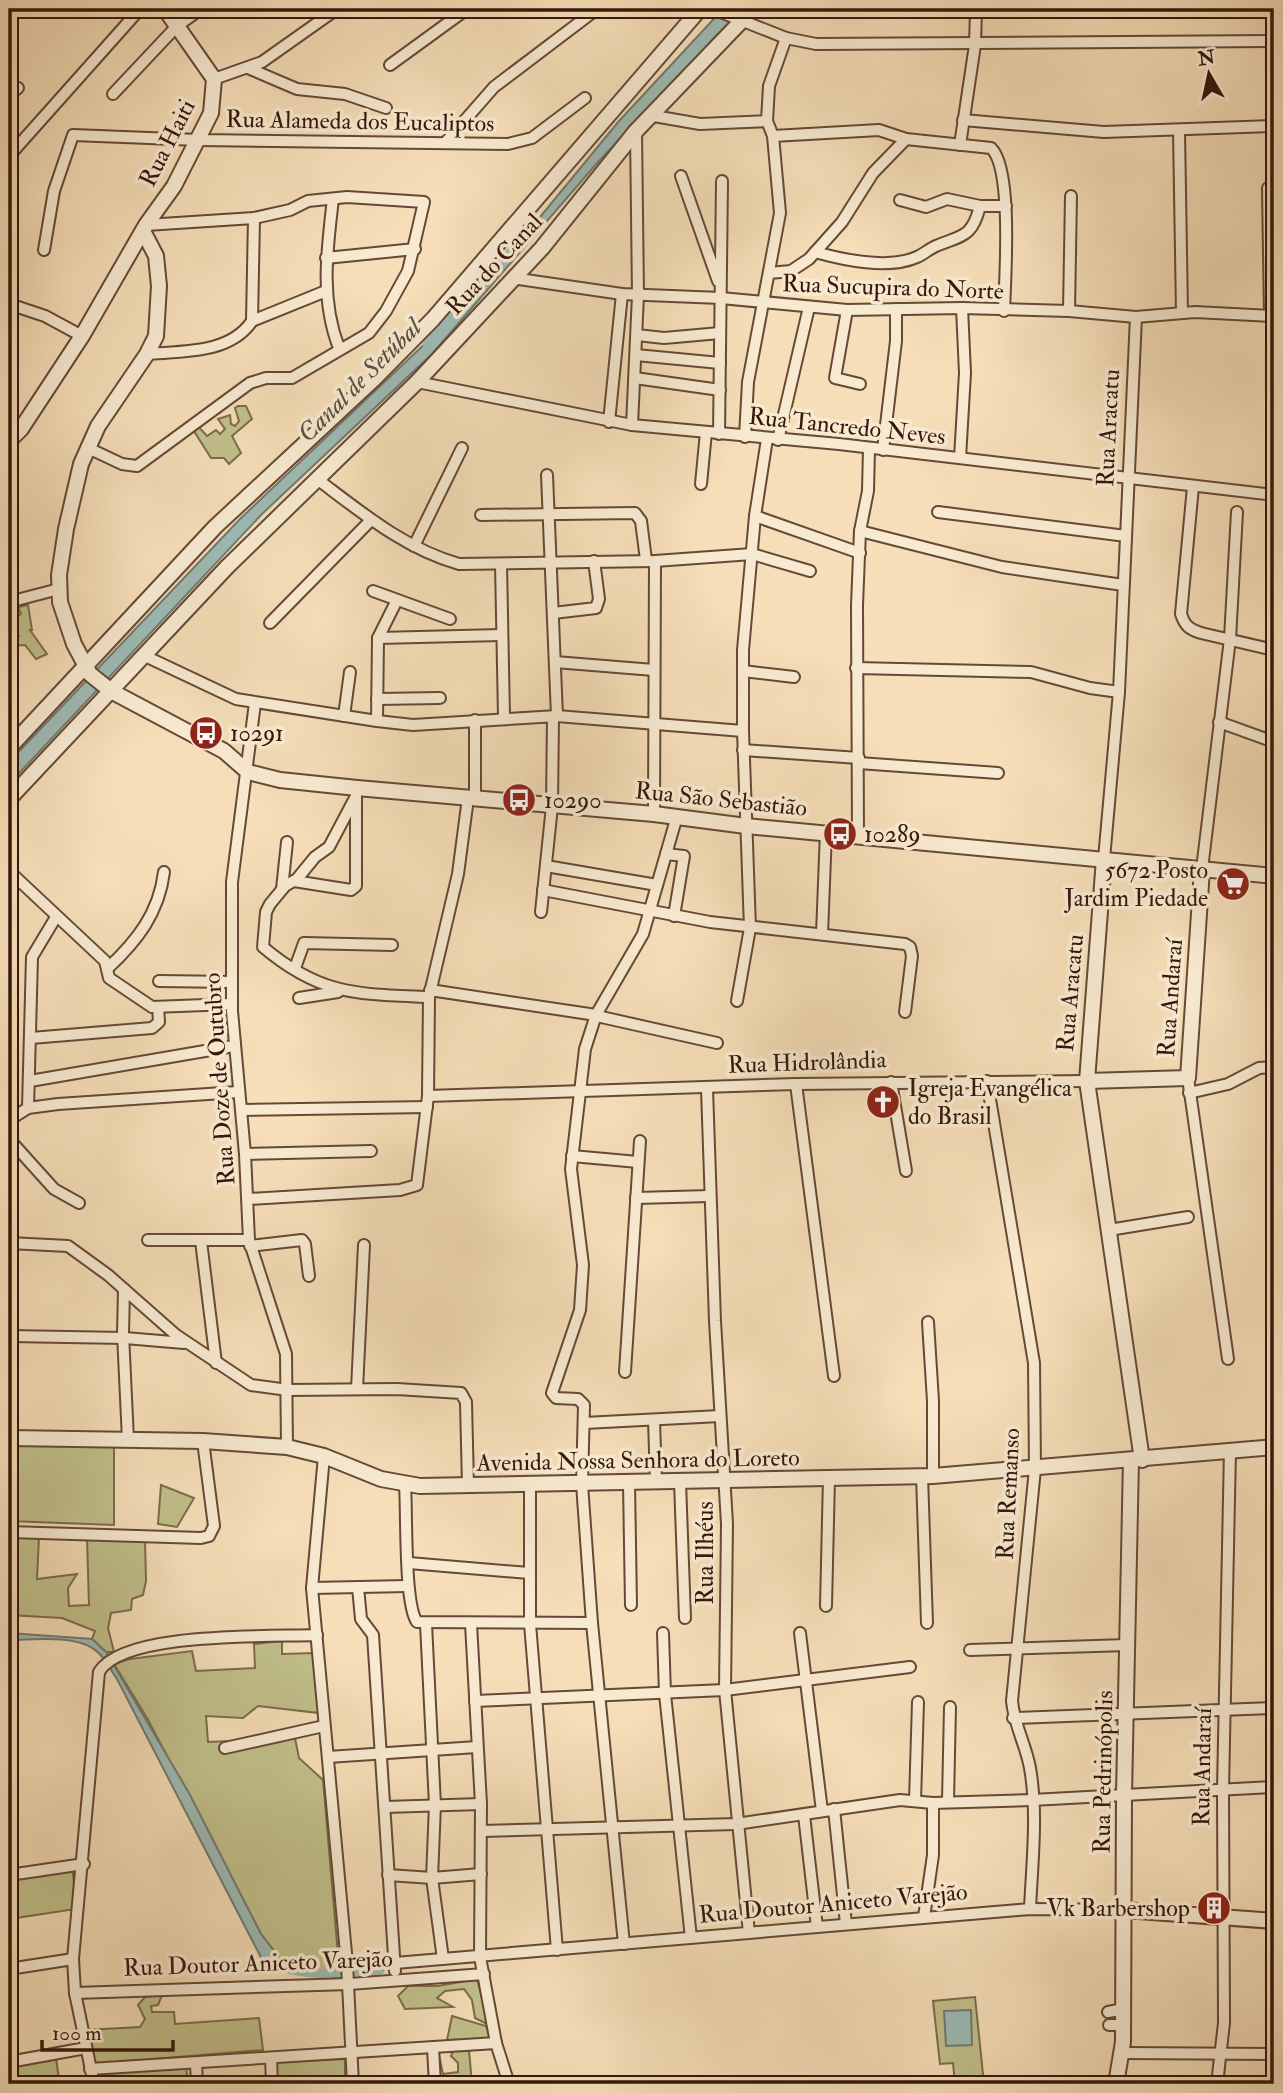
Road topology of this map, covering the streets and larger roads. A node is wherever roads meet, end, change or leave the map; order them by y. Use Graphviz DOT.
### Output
graph roads {
  1 [pos="17,9"];
  2 [pos="140,9"];
  3 [pos="165,9"];
  4 [pos="201,9"];
  5 [pos="337,9"];
  6 [pos="467,9"];
  7 [pos="597,9"];
  8 [pos="700,9"];
  9 [pos="753,9"];
  10 [pos="976,9"];
  11 [pos="715,10"];
  12 [pos="9,15"];
  13 [pos="739,19"];
  14 [pos="177,26"];
  15 [pos="786,37"];
  16 [pos="1274,41"];
  17 [pos="975,45"];
  18 [pos="390,65"];
  19 [pos="248,68"];
  20 [pos="214,79"];
  21 [pos="113,94"];
  22 [pos="584,98"];
  23 [pos="386,108"];
  24 [pos="654,116"];
  25 [pos="963,120"];
  26 [pos="767,121"];
  27 [pos="1274,126"];
  28 [pos="1179,130"];
  29 [pos="636,131"];
  30 [pos="773,136"];
  31 [pos="906,139"];
  32 [pos="199,140"];
  33 [pos="445,143"];
  34 [pos="960,145"];
  35 [pos="9,156"];
  36 [pos="681,176"];
  37 [pos="722,181"];
  38 [pos="1268,188"];
  39 [pos="1071,196"];
  40 [pos="333,198"];
  41 [pos="900,200"];
  42 [pos="980,206"];
  43 [pos="1006,206"];
  44 [pos="254,218"];
  45 [pos="145,228"];
  46 [pos="415,249"];
  47 [pos="44,250"];
  48 [pos="815,252"];
  49 [pos="326,258"];
  50 [pos="769,273"];
  51 [pos="512,278"];
  52 [pos="326,291"];
  53 [pos="622,294"];
  54 [pos="721,294"];
  55 [pos="638,295"];
  56 [pos="761,303"];
  57 [pos="9,304"];
  58 [pos="809,307"];
  59 [pos="962,308"];
  60 [pos="896,309"];
  61 [pos="847,310"];
  62 [pos="1004,311"];
  63 [pos="1069,311"];
  64 [pos="1182,313"];
  65 [pos="1272,315"];
  66 [pos="1136,317"];
  67 [pos="252,321"];
  68 [pos="720,333"];
  69 [pos="636,335"];
  70 [pos="82,336"];
  71 [pos="339,348"];
  72 [pos="147,354"];
  73 [pos="636,355"];
  74 [pos="720,363"];
  75 [pos="635,379"];
  76 [pos="417,382"];
  77 [pos="860,384"];
  78 [pos="720,390"];
  79 [pos="609,422"];
  80 [pos="632,425"];
  81 [pos="705,432"];
  82 [pos="719,434"];
  83 [pos="746,437"];
  84 [pos="772,440"];
  85 [pos="9,441"];
  86 [pos="88,448"];
  87 [pos="462,448"];
  88 [pos="869,449"];
  89 [pos="883,450"];
  90 [pos="960,458"];
  91 [pos="547,475"];
  92 [pos="317,479"];
  93 [pos="1129,479"];
  94 [pos="701,484"];
  95 [pos="1193,487"];
  96 [pos="1274,495"];
  97 [pos="937,512"];
  98 [pos="1237,512"];
  99 [pos="548,513"];
  100 [pos="481,516"];
  101 [pos="755,516"];
  102 [pos="371,520"];
  103 [pos="860,531"];
  104 [pos="1126,536"];
  105 [pos="414,546"];
  106 [pos="860,553"];
  107 [pos="752,554"];
  108 [pos="594,561"];
  109 [pos="650,561"];
  110 [pos="549,562"];
  111 [pos="501,564"];
  112 [pos="810,571"];
  113 [pos="1123,585"];
  114 [pos="59,589"];
  115 [pos="373,591"];
  116 [pos="397,600"];
  117 [pos="9,602"];
  118 [pos="553,613"];
  119 [pos="450,618"];
  120 [pos="270,623"];
  121 [pos="501,635"];
  122 [pos="378,638"];
  123 [pos="1230,639"];
  124 [pos="1274,650"];
  125 [pos="145,656"];
  126 [pos="555,662"];
  127 [pos="856,668"];
  128 [pos="654,670"];
  129 [pos="87,671"];
  130 [pos="743,671"];
  131 [pos="350,672"];
  132 [pos="794,677"];
  133 [pos="107,688"];
  134 [pos="1119,692"];
  135 [pos="440,698"];
  136 [pos="377,699"];
  137 [pos="255,703"];
  138 [pos="344,716"];
  139 [pos="504,717"];
  140 [pos="555,717"];
  141 [pos="475,720"];
  142 [pos="377,722"];
  143 [pos="1219,722"];
  144 [pos="654,724"];
  145 [pos="743,732"];
  146 [pos="1274,742"];
  147 [pos="9,747"];
  148 [pos="743,750"];
  149 [pos="859,760"];
  150 [pos="248,772"];
  151 [pos="998,773"];
  152 [pos="357,792"];
  153 [pos="472,798"];
  154 [pos="9,799"];
  155 [pos="552,806"];
  156 [pos="654,814"];
  157 [pos="677,817"];
  158 [pos="746,826"];
  159 [pos="826,832"];
  160 [pos="858,835"];
  161 [pos="287,842"];
  162 [pos="666,854"];
  163 [pos="1104,859"];
  164 [pos="547,866"];
  165 [pos="1202,869"];
  166 [pos="9,871"];
  167 [pos="164,872"];
  168 [pos="1274,876"];
  169 [pos="294,881"];
  170 [pos="657,885"];
  171 [pos="282,889"];
  172 [pos="543,890"];
  173 [pos="650,910"];
  174 [pos="541,912"];
  175 [pos="674,916"];
  176 [pos="56,917"];
  177 [pos="750,928"];
  178 [pos="822,934"];
  179 [pos="392,945"];
  180 [pos="107,968"];
  181 [pos="295,968"];
  182 [pos="159,981"];
  183 [pos="232,982"];
  184 [pos="341,991"];
  185 [pos="430,993"];
  186 [pos="299,998"];
  187 [pos="737,1001"];
  188 [pos="232,1004"];
  189 [pos="158,1007"];
  190 [pos="905,1012"];
  191 [pos="596,1015"];
  192 [pos="32,1038"];
  193 [pos="717,1043"];
  194 [pos="234,1046"];
  195 [pos="1274,1067"];
  196 [pos="30,1081"];
  197 [pos="987,1081"];
  198 [pos="1087,1081"];
  199 [pos="891,1082"];
  200 [pos="796,1084"];
  201 [pos="1188,1086"];
  202 [pos="707,1089"];
  203 [pos="578,1091"];
  204 [pos="238,1092"];
  205 [pos="427,1101"];
  206 [pos="28,1108"];
  207 [pos="241,1110"];
  208 [pos="9,1120"];
  209 [pos="9,1139"];
  210 [pos="640,1141"];
  211 [pos="370,1152"];
  212 [pos="245,1154"];
  213 [pos="572,1156"];
  214 [pos="638,1162"];
  215 [pos="906,1171"];
  216 [pos="710,1196"];
  217 [pos="636,1198"];
  218 [pos="248,1199"];
  219 [pos="79,1203"];
  220 [pos="1188,1217"];
  221 [pos="1109,1230"];
  222 [pos="148,1240"];
  223 [pos="201,1241"];
  224 [pos="9,1243"];
  225 [pos="250,1243"];
  226 [pos="364,1245"];
  227 [pos="309,1276"];
  228 [pos="124,1289"];
  229 [pos="928,1322"];
  230 [pos="9,1336"];
  231 [pos="125,1338"];
  232 [pos="192,1344"];
  233 [pos="1228,1359"];
  234 [pos="216,1363"];
  235 [pos="625,1372"];
  236 [pos="834,1376"];
  237 [pos="357,1389"];
  238 [pos="288,1390"];
  239 [pos="720,1416"];
  240 [pos="654,1420"];
  241 [pos="584,1423"];
  242 [pos="9,1438"];
  243 [pos="128,1440"];
  244 [pos="203,1441"];
  245 [pos="287,1447"];
  246 [pos="1274,1447"];
  247 [pos="1230,1450"];
  248 [pos="324,1456"];
  249 [pos="1136,1460"];
  250 [pos="1035,1469"];
  251 [pos="928,1476"];
  252 [pos="829,1478"];
  253 [pos="726,1481"];
  254 [pos="656,1482"];
  255 [pos="680,1482"];
  256 [pos="629,1483"];
  257 [pos="582,1484"];
  258 [pos="405,1485"];
  259 [pos="530,1485"];
  260 [pos="468,1486"];
  261 [pos="9,1532"];
  262 [pos="409,1563"];
  263 [pos="529,1573"];
  264 [pos="407,1586"];
  265 [pos="358,1587"];
  266 [pos="312,1588"];
  267 [pos="631,1605"];
  268 [pos="827,1606"];
  269 [pos="685,1618"];
  270 [pos="592,1623"];
  271 [pos="927,1623"];
  272 [pos="426,1624"];
  273 [pos="471,1624"];
  274 [pos="530,1624"];
  275 [pos="663,1633"];
  276 [pos="800,1633"];
  277 [pos="317,1634"];
  278 [pos="1127,1645"];
  279 [pos="1017,1648"];
  280 [pos="970,1650"];
  281 [pos="910,1667"];
  282 [pos="806,1679"];
  283 [pos="725,1690"];
  284 [pos="664,1694"];
  285 [pos="599,1695"];
  286 [pos="535,1698"];
  287 [pos="475,1701"];
  288 [pos="918,1702"];
  289 [pos="950,1707"];
  290 [pos="1274,1708"];
  291 [pos="1227,1710"];
  292 [pos="1126,1715"];
  293 [pos="1013,1718"];
  294 [pos="324,1726"];
  295 [pos="477,1747"];
  296 [pos="225,1748"];
  297 [pos="432,1749"];
  298 [pos="382,1751"];
  299 [pos="328,1757"];
  300 [pos="1274,1787"];
  301 [pos="1223,1790"];
  302 [pos="1124,1795"];
  303 [pos="1032,1800"];
  304 [pos="915,1801"];
  305 [pos="948,1801"];
  306 [pos="933,1803"];
  307 [pos="481,1804"];
  308 [pos="435,1805"];
  309 [pos="385,1807"];
  310 [pos="828,1810"];
  311 [pos="803,1815"];
  312 [pos="676,1823"];
  313 [pos="736,1824"];
  314 [pos="612,1826"];
  315 [pos="546,1828"];
  316 [pos="481,1831"];
  317 [pos="84,1864"];
  318 [pos="481,1874"];
  319 [pos="9,1875"];
  320 [pos="388,1875"];
  321 [pos="432,1878"];
  322 [pos="1030,1909"];
  323 [pos="1125,1910"];
  324 [pos="924,1917"];
  325 [pos="1223,1917"];
  326 [pos="1274,1921"];
  327 [pos="846,1924"];
  328 [pos="817,1927"];
  329 [pos="749,1933"];
  330 [pos="691,1938"];
  331 [pos="624,1944"];
  332 [pos="556,1950"];
  333 [pos="73,1959"];
  334 [pos="443,1959"];
  335 [pos="482,1965"];
  336 [pos="9,1969"];
  337 [pos="395,1972"];
  338 [pos="348,1980"];
  339 [pos="75,1993"];
  340 [pos="1124,2009"];
  341 [pos="1108,2012"];
  342 [pos="496,2043"];
  343 [pos="86,2048"];
  344 [pos="432,2048"];
  345 [pos="1123,2053"];
  346 [pos="1222,2053"];
  347 [pos="351,2054"];
  348 [pos="1274,2054"];
  349 [pos="271,2058"];
  350 [pos="9,2062"];
  351 [pos="196,2063"];
  352 [pos="90,2069"];
  353 [pos="94,2084"];
  354 [pos="197,2084"];
  355 [pos="272,2084"];
  356 [pos="353,2084"];
  357 [pos="435,2084"];
  358 [pos="509,2084"];
  359 [pos="1116,2084"];
  360 [pos="1217,2084"];
  1 -- 12 [label="street"];
  2 -- 35 [label="street"];
  3 -- 14 [label="street, Rua Haiti"];
  4 -- 14 [label="street"];
  5 -- 19 [label="street"];
  6 -- 18 [label="street"];
  7 -- 33 [label="street"];
  8 -- 129 [label="street, Rua do Canal"];
  9 -- 13 [label="street, Rua do Canal"];
  10 -- 17 [label="street"];
  11 -- 13 [label="street"];
  13 -- 15 [label="street"];
  13 -- 24 [label="street, Rua do Canal"];
  14 -- 20 [label="street, Rua Haiti"];
  14 -- 21 [label="street"];
  15 -- 17 [label="street"];
  15 -- 26 [label="street"];
  16 -- 17 [label="street"];
  17 -- 25 [label="street"];
  19 -- 20 [label="street"];
  19 -- 23 [label="street"];
  20 -- 32 [label="street, Rua Haiti"];
  22 -- 33 [label="street, Rua Alameda dos Eucaliptos"];
  24 -- 26 [label="street"];
  24 -- 29 [label="street, Rua do Canal"];
  25 -- 28 [label="street"];
  25 -- 34 [label="street"];
  26 -- 30 [label="street"];
  27 -- 28 [label="street"];
  28 -- 64 [label="street"];
  29 -- 51 [label="street, Rua do Canal"];
  29 -- 55 [label="street"];
  30 -- 31 [label="street"];
  30 -- 50 [label="street"];
  31 -- 34 [label="street"];
  31 -- 48 [label="street"];
  32 -- 33 [label="street, Rua Alameda dos Eucaliptos"];
  32 -- 45 [label="street, Rua Haiti"];
  32 -- 47 [label="street, Rua Alameda dos Eucaliptos"];
  34 -- 43 [label="street"];
  36 -- 54 [label="street"];
  37 -- 54 [label="street"];
  38 -- 65 [label="street"];
  39 -- 63 [label="street"];
  40 -- 44 [label="street"];
  40 -- 46 [label="street"];
  40 -- 49 [label="street"];
  41 -- 42 [label="street"];
  42 -- 43 [label="street"];
  42 -- 48 [label="street"];
  43 -- 62 [label="street"];
  44 -- 45 [label="street"];
  44 -- 67 [label="street"];
  45 -- 70 [label="street, Rua Haiti"];
  45 -- 72 [label="street"];
  46 -- 49 [label="street"];
  46 -- 71 [label="street"];
  48 -- 50 [label="street"];
  49 -- 52 [label="street"];
  50 -- 56 [label="street"];
  51 -- 53 [label="street, Rua Sucupira do Norte"];
  51 -- 76 [label="street, Rua do Canal"];
  52 -- 67 [label="street"];
  52 -- 71 [label="street"];
  53 -- 55 [label="street, Rua Sucupira do Norte"];
  53 -- 79 [label="street"];
  54 -- 55 [label="street, Rua Sucupira do Norte"];
  54 -- 56 [label="street, Rua Sucupira do Norte"];
  54 -- 68 [label="street"];
  55 -- 69 [label="street"];
  56 -- 58 [label="street, Rua Sucupira do Norte"];
  56 -- 83 [label="street"];
  57 -- 70 [label="street"];
  58 -- 61 [label="street, Rua Sucupira do Norte"];
  58 -- 84 [label="street"];
  59 -- 60 [label="street, Rua Sucupira do Norte"];
  59 -- 62 [label="street, Rua Sucupira do Norte"];
  59 -- 90 [label="street"];
  60 -- 61 [label="street, Rua Sucupira do Norte"];
  60 -- 89 [label="street"];
  61 -- 77 [label="street"];
  62 -- 63 [label="street, Rua Sucupira do Norte"];
  63 -- 66 [label="street, Rua Sucupira do Norte"];
  64 -- 65 [label="street, Rua Sucupira do Norte"];
  64 -- 66 [label="street, Rua Sucupira do Norte"];
  66 -- 93 [label="street, Rua Aracatu"];
  67 -- 72 [label="street"];
  68 -- 69 [label="street"];
  68 -- 74 [label="street"];
  69 -- 73 [label="street"];
  70 -- 85 [label="street, Rua Haiti"];
  71 -- 86 [label="street"];
  72 -- 86 [label="street"];
  73 -- 74 [label="street"];
  73 -- 75 [label="street"];
  74 -- 78 [label="street"];
  75 -- 78 [label="street"];
  75 -- 80 [label="street"];
  76 -- 79 [label="street, Rua Tancredo Neves"];
  76 -- 92 [label="street, Rua do Canal"];
  78 -- 82 [label="street"];
  79 -- 80 [label="street, Rua Tancredo Neves"];
  80 -- 81 [label="street, Rua Tancredo Neves"];
  81 -- 82 [label="street, Rua Tancredo Neves"];
  81 -- 94 [label="street"];
  82 -- 83 [label="street, Rua Tancredo Neves"];
  83 -- 84 [label="street, Rua Tancredo Neves"];
  84 -- 88 [label="street, Rua Tancredo Neves"];
  84 -- 101 [label="street"];
  86 -- 114 [label="street"];
  87 -- 105 [label="street"];
  88 -- 89 [label="street, Rua Tancredo Neves"];
  88 -- 103 [label="street"];
  89 -- 90 [label="street, Rua Tancredo Neves"];
  90 -- 93 [label="street, Rua Tancredo Neves"];
  91 -- 99 [label="street"];
  92 -- 102 [label="street"];
  92 -- 125 [label="street, Rua do Canal"];
  93 -- 95 [label="street, Rua Tancredo Neves"];
  93 -- 104 [label="street, Rua Aracatu"];
  95 -- 96 [label="street, Rua Tancredo Neves"];
  95 -- 123 [label="street"];
  97 -- 104 [label="street"];
  98 -- 123 [label="street, Rua Andaraí"];
  99 -- 100 [label="street"];
  99 -- 109 [label="street"];
  99 -- 110 [label="street"];
  101 -- 106 [label="street"];
  101 -- 107 [label="street"];
  102 -- 105 [label="street"];
  102 -- 120 [label="street"];
  103 -- 106 [label="street"];
  103 -- 113 [label="street"];
  104 -- 113 [label="street, Rua Aracatu"];
  105 -- 111 [label="street"];
  106 -- 127 [label="street"];
  107 -- 109 [label="street"];
  107 -- 112 [label="street"];
  107 -- 130 [label="street"];
  108 -- 109 [label="street"];
  108 -- 110 [label="street"];
  108 -- 118 [label="street"];
  109 -- 128 [label="street"];
  110 -- 111 [label="street"];
  110 -- 118 [label="street"];
  111 -- 121 [label="street"];
  113 -- 134 [label="street, Rua Aracatu"];
  114 -- 117 [label="street"];
  114 -- 129 [label="street"];
  115 -- 116 [label="street"];
  116 -- 119 [label="street"];
  116 -- 122 [label="street"];
  118 -- 126 [label="street"];
  121 -- 122 [label="street"];
  121 -- 139 [label="street"];
  122 -- 136 [label="street"];
  123 -- 124 [label="street"];
  123 -- 143 [label="street, Rua Andaraí"];
  125 -- 133 [label="street, Rua do Canal"];
  125 -- 137 [label="street"];
  126 -- 128 [label="street"];
  126 -- 140 [label="street"];
  127 -- 134 [label="street"];
  127 -- 149 [label="street"];
  128 -- 144 [label="street"];
  129 -- 133 [label="street, Rua São Sebastião"];
  129 -- 147 [label="street, Rua do Canal"];
  130 -- 132 [label="street"];
  130 -- 145 [label="street"];
  131 -- 138 [label="street"];
  133 -- 150 [label="street, Rua São Sebastião"];
  133 -- 154 [label="street, Rua do Canal"];
  134 -- 163 [label="street, Rua Aracatu"];
  135 -- 136 [label="street"];
  136 -- 142 [label="street"];
  137 -- 138 [label="street"];
  137 -- 150 [label="street, Rua Doze de Outubro"];
  138 -- 142 [label="street"];
  139 -- 140 [label="street"];
  139 -- 141 [label="street"];
  140 -- 144 [label="street"];
  140 -- 155 [label="street"];
  141 -- 142 [label="street"];
  141 -- 153 [label="street"];
  143 -- 146 [label="street"];
  143 -- 165 [label="street, Rua Andaraí"];
  144 -- 145 [label="street"];
  144 -- 156 [label="street"];
  145 -- 148 [label="street"];
  148 -- 149 [label="street"];
  148 -- 158 [label="street"];
  149 -- 151 [label="street"];
  149 -- 160 [label="street"];
  150 -- 152 [label="street, Rua São Sebastião"];
  150 -- 183 [label="street, Rua Doze de Outubro"];
  152 -- 153 [label="street, Rua São Sebastião"];
  152 -- 169 [label="street"];
  152 -- 169 [label="street"];
  153 -- 155 [label="street, Rua São Sebastião"];
  153 -- 185 [label="street"];
  155 -- 156 [label="street, Rua São Sebastião"];
  155 -- 164 [label="street"];
  156 -- 157 [label="street, Rua São Sebastião"];
  157 -- 158 [label="street, Rua São Sebastião"];
  157 -- 162 [label="street"];
  158 -- 159 [label="street, Rua São Sebastião"];
  158 -- 177 [label="street"];
  159 -- 160 [label="street, Rua São Sebastião"];
  159 -- 178 [label="street"];
  160 -- 163 [label="street, Rua São Sebastião"];
  161 -- 171 [label="street"];
  162 -- 170 [label="street"];
  162 -- 175 [label="street"];
  163 -- 165 [label="street, Rua São Sebastião"];
  163 -- 198 [label="street, Rua Aracatu"];
  164 -- 170 [label="street"];
  164 -- 172 [label="street"];
  165 -- 168 [label="street, Rua São Sebastião"];
  165 -- 201 [label="street, Rua Andaraí"];
  166 -- 176 [label="street"];
  167 -- 180 [label="street"];
  169 -- 171 [label="street"];
  170 -- 173 [label="street"];
  171 -- 181 [label="street"];
  172 -- 173 [label="street"];
  172 -- 174 [label="street"];
  173 -- 175 [label="street"];
  173 -- 191 [label="street"];
  175 -- 177 [label="street"];
  176 -- 180 [label="street"];
  176 -- 192 [label="street"];
  177 -- 178 [label="street"];
  177 -- 187 [label="street"];
  178 -- 190 [label="street"];
  179 -- 181 [label="street"];
  180 -- 189 [label="street"];
  181 -- 184 [label="street"];
  182 -- 183 [label="street"];
  183 -- 188 [label="street, Rua Doze de Outubro"];
  184 -- 185 [label="street"];
  184 -- 186 [label="street"];
  185 -- 191 [label="street"];
  185 -- 205 [label="street"];
  188 -- 189 [label="street"];
  188 -- 194 [label="street, Rua Doze de Outubro"];
  189 -- 192 [label="street"];
  191 -- 193 [label="street"];
  191 -- 203 [label="street"];
  192 -- 196 [label="street"];
  194 -- 196 [label="street"];
  194 -- 204 [label="street, Rua Doze de Outubro"];
  195 -- 201 [label="street"];
  196 -- 206 [label="street"];
  197 -- 198 [label="street, Rua Hidrolândia"];
  197 -- 199 [label="street, Rua Hidrolândia"];
  197 -- 250 [label="street, Rua Remanso"];
  198 -- 201 [label="street, Rua Hidrolândia"];
  198 -- 221 [label="street, Rua Aracatu"];
  199 -- 200 [label="street, Rua Hidrolândia"];
  199 -- 215 [label="street"];
  200 -- 202 [label="street, Rua Hidrolândia"];
  200 -- 236 [label="street"];
  201 -- 233 [label="street, Rua Andaraí"];
  202 -- 203 [label="street, Rua Hidrolândia"];
  202 -- 216 [label="street, Rua Ilhéus"];
  203 -- 205 [label="street, Rua Hidrolândia"];
  203 -- 213 [label="street"];
  204 -- 206 [label="street"];
  204 -- 207 [label="street, Rua Doze de Outubro"];
  205 -- 207 [label="street, Rua Hidrolândia"];
  205 -- 218 [label="street"];
  206 -- 208 [label="street"];
  207 -- 212 [label="street, Rua Doze de Outubro"];
  209 -- 219 [label="street"];
  210 -- 214 [label="street"];
  211 -- 212 [label="street"];
  212 -- 218 [label="street, Rua Doze de Outubro"];
  213 -- 214 [label="street"];
  213 -- 241 [label="street"];
  214 -- 217 [label="street"];
  216 -- 217 [label="street"];
  216 -- 239 [label="street, Rua Ilhéus"];
  217 -- 235 [label="street"];
  218 -- 225 [label="street, Rua Doze de Outubro"];
  220 -- 221 [label="street"];
  221 -- 249 [label="street, Rua Aracatu"];
  222 -- 223 [label="street"];
  223 -- 225 [label="street"];
  223 -- 234 [label="street"];
  224 -- 228 [label="street"];
  225 -- 227 [label="street"];
  225 -- 238 [label="street, Rua Doze de Outubro"];
  226 -- 237 [label="street"];
  228 -- 231 [label="street"];
  228 -- 232 [label="street"];
  229 -- 251 [label="street"];
  230 -- 231 [label="street"];
  231 -- 232 [label="street"];
  231 -- 243 [label="street"];
  232 -- 234 [label="street"];
  234 -- 238 [label="street"];
  237 -- 238 [label="street"];
  237 -- 260 [label="street"];
  238 -- 245 [label="street, Rua Doze de Outubro"];
  239 -- 240 [label="street"];
  239 -- 253 [label="street, Rua Ilhéus"];
  240 -- 241 [label="street"];
  240 -- 254 [label="street"];
  241 -- 257 [label="street"];
  242 -- 243 [label="street, Avenida Nossa Senhora do Loreto"];
  243 -- 244 [label="street, Avenida Nossa Senhora do Loreto"];
  244 -- 245 [label="street, Avenida Nossa Senhora do Loreto"];
  244 -- 261 [label="street"];
  245 -- 248 [label="street, Avenida Nossa Senhora do Loreto"];
  246 -- 247 [label="street, Avenida Nossa Senhora do Loreto"];
  247 -- 249 [label="street, Avenida Nossa Senhora do Loreto"];
  247 -- 291 [label="street, Rua Andaraí"];
  248 -- 258 [label="street, Avenida Nossa Senhora do Loreto"];
  248 -- 266 [label="street"];
  249 -- 250 [label="street, Avenida Nossa Senhora do Loreto"];
  249 -- 278 [label="street, Rua Pedrinópolis"];
  250 -- 251 [label="street, Avenida Nossa Senhora do Loreto"];
  250 -- 279 [label="street, Rua Remanso"];
  251 -- 252 [label="street, Avenida Nossa Senhora do Loreto"];
  251 -- 271 [label="street"];
  252 -- 253 [label="street, Avenida Nossa Senhora do Loreto"];
  252 -- 268 [label="street"];
  253 -- 255 [label="street, Avenida Nossa Senhora do Loreto"];
  253 -- 283 [label="street, Rua Ilhéus"];
  254 -- 255 [label="street, Avenida Nossa Senhora do Loreto"];
  254 -- 256 [label="street, Avenida Nossa Senhora do Loreto"];
  255 -- 269 [label="street"];
  256 -- 257 [label="street, Avenida Nossa Senhora do Loreto"];
  256 -- 267 [label="street"];
  257 -- 259 [label="street, Avenida Nossa Senhora do Loreto"];
  257 -- 270 [label="street"];
  258 -- 260 [label="street, Avenida Nossa Senhora do Loreto"];
  258 -- 262 [label="street"];
  259 -- 260 [label="street, Avenida Nossa Senhora do Loreto"];
  259 -- 263 [label="street"];
  262 -- 263 [label="street"];
  262 -- 264 [label="street"];
  263 -- 274 [label="street"];
  264 -- 265 [label="street"];
  264 -- 272 [label="street"];
  265 -- 266 [label="street"];
  265 -- 298 [label="street"];
  266 -- 277 [label="street"];
  270 -- 274 [label="street"];
  270 -- 285 [label="street"];
  272 -- 273 [label="street"];
  272 -- 297 [label="street"];
  273 -- 274 [label="street"];
  273 -- 287 [label="street"];
  274 -- 286 [label="street"];
  275 -- 284 [label="street"];
  276 -- 282 [label="street"];
  277 -- 294 [label="street"];
  277 -- 317 [label="street"];
  278 -- 279 [label="street"];
  278 -- 292 [label="street, Rua Pedrinópolis"];
  279 -- 280 [label="street"];
  279 -- 293 [label="street, Rua Remanso"];
  281 -- 282 [label="street"];
  282 -- 283 [label="street"];
  282 -- 310 [label="street"];
  283 -- 284 [label="street"];
  283 -- 313 [label="street, Rua Ilhéus"];
  284 -- 285 [label="street"];
  284 -- 312 [label="street"];
  285 -- 286 [label="street"];
  285 -- 314 [label="street"];
  286 -- 287 [label="street"];
  286 -- 315 [label="street"];
  287 -- 295 [label="street"];
  288 -- 304 [label="street"];
  289 -- 305 [label="street"];
  290 -- 291 [label="street"];
  291 -- 292 [label="street"];
  291 -- 301 [label="street, Rua Andaraí"];
  292 -- 293 [label="street"];
  292 -- 302 [label="street, Rua Pedrinópolis"];
  293 -- 303 [label="street, Rua Remanso"];
  294 -- 296 [label="street"];
  294 -- 299 [label="street"];
  295 -- 297 [label="street"];
  295 -- 307 [label="street"];
  297 -- 298 [label="street"];
  297 -- 308 [label="street"];
  298 -- 299 [label="street"];
  298 -- 309 [label="street"];
  299 -- 338 [label="street"];
  300 -- 301 [label="street"];
  301 -- 302 [label="street"];
  301 -- 325 [label="street, Rua Andaraí"];
  302 -- 303 [label="street"];
  302 -- 323 [label="street, Rua Pedrinópolis"];
  303 -- 305 [label="street"];
  303 -- 322 [label="street, Rua Remanso"];
  304 -- 306 [label="street"];
  304 -- 310 [label="street"];
  305 -- 306 [label="street"];
  306 -- 324 [label="street"];
  307 -- 308 [label="street"];
  307 -- 316 [label="street"];
  308 -- 309 [label="street"];
  308 -- 321 [label="street"];
  309 -- 320 [label="street"];
  310 -- 311 [label="street"];
  310 -- 327 [label="street"];
  311 -- 313 [label="street"];
  311 -- 328 [label="street"];
  312 -- 313 [label="street"];
  312 -- 314 [label="street"];
  312 -- 330 [label="street"];
  313 -- 329 [label="street, Rua Ilhéus"];
  314 -- 315 [label="street"];
  314 -- 331 [label="street"];
  315 -- 316 [label="street"];
  315 -- 332 [label="street"];
  316 -- 318 [label="street"];
  317 -- 319 [label="street"];
  317 -- 333 [label="street"];
  318 -- 321 [label="street"];
  318 -- 335 [label="street"];
  320 -- 321 [label="street"];
  320 -- 337 [label="street"];
  321 -- 334 [label="street"];
  322 -- 323 [label="street, Rua Doutor Aniceto Varejão"];
  322 -- 324 [label="street, Rua Doutor Aniceto Varejão"];
  323 -- 325 [label="street, Rua Doutor Aniceto Varejão"];
  323 -- 340 [label="street, Rua Pedrinópolis"];
  324 -- 327 [label="street, Rua Doutor Aniceto Varejão"];
  325 -- 326 [label="street, Rua Doutor Aniceto Varejão"];
  325 -- 346 [label="street, Rua Andaraí"];
  327 -- 328 [label="street, Rua Doutor Aniceto Varejão"];
  328 -- 329 [label="street, Rua Doutor Aniceto Varejão"];
  329 -- 330 [label="street, Rua Doutor Aniceto Varejão"];
  330 -- 331 [label="street, Rua Doutor Aniceto Varejão"];
  331 -- 332 [label="street, Rua Doutor Aniceto Varejão"];
  332 -- 335 [label="street, Rua Doutor Aniceto Varejão"];
  333 -- 336 [label="street"];
  333 -- 339 [label="street"];
  334 -- 335 [label="street, Rua Doutor Aniceto Varejão"];
  334 -- 337 [label="street, Rua Doutor Aniceto Varejão"];
  335 -- 337 [label="street, Rua Doutor Aniceto Varejão"];
  335 -- 342 [label="street"];
  337 -- 338 [label="street, Rua Doutor Aniceto Varejão"];
  338 -- 339 [label="street, Rua Doutor Aniceto Varejão"];
  338 -- 347 [label="street"];
  339 -- 343 [label="street"];
  340 -- 341 [label="street"];
  340 -- 345 [label="street, Rua Pedrinópolis"];
  342 -- 344 [label="street"];
  342 -- 358 [label="street"];
  343 -- 350 [label="street"];
  343 -- 352 [label="street"];
  344 -- 347 [label="street"];
  344 -- 357 [label="street"];
  345 -- 346 [label="street"];
  345 -- 359 [label="street, Rua Pedrinópolis"];
  346 -- 348 [label="street"];
  346 -- 360 [label="street, Rua Andaraí"];
  347 -- 349 [label="street"];
  347 -- 356 [label="street"];
  349 -- 351 [label="street"];
  349 -- 355 [label="street"];
  351 -- 352 [label="street"];
  351 -- 354 [label="street"];
  352 -- 353 [label="street"];
}
